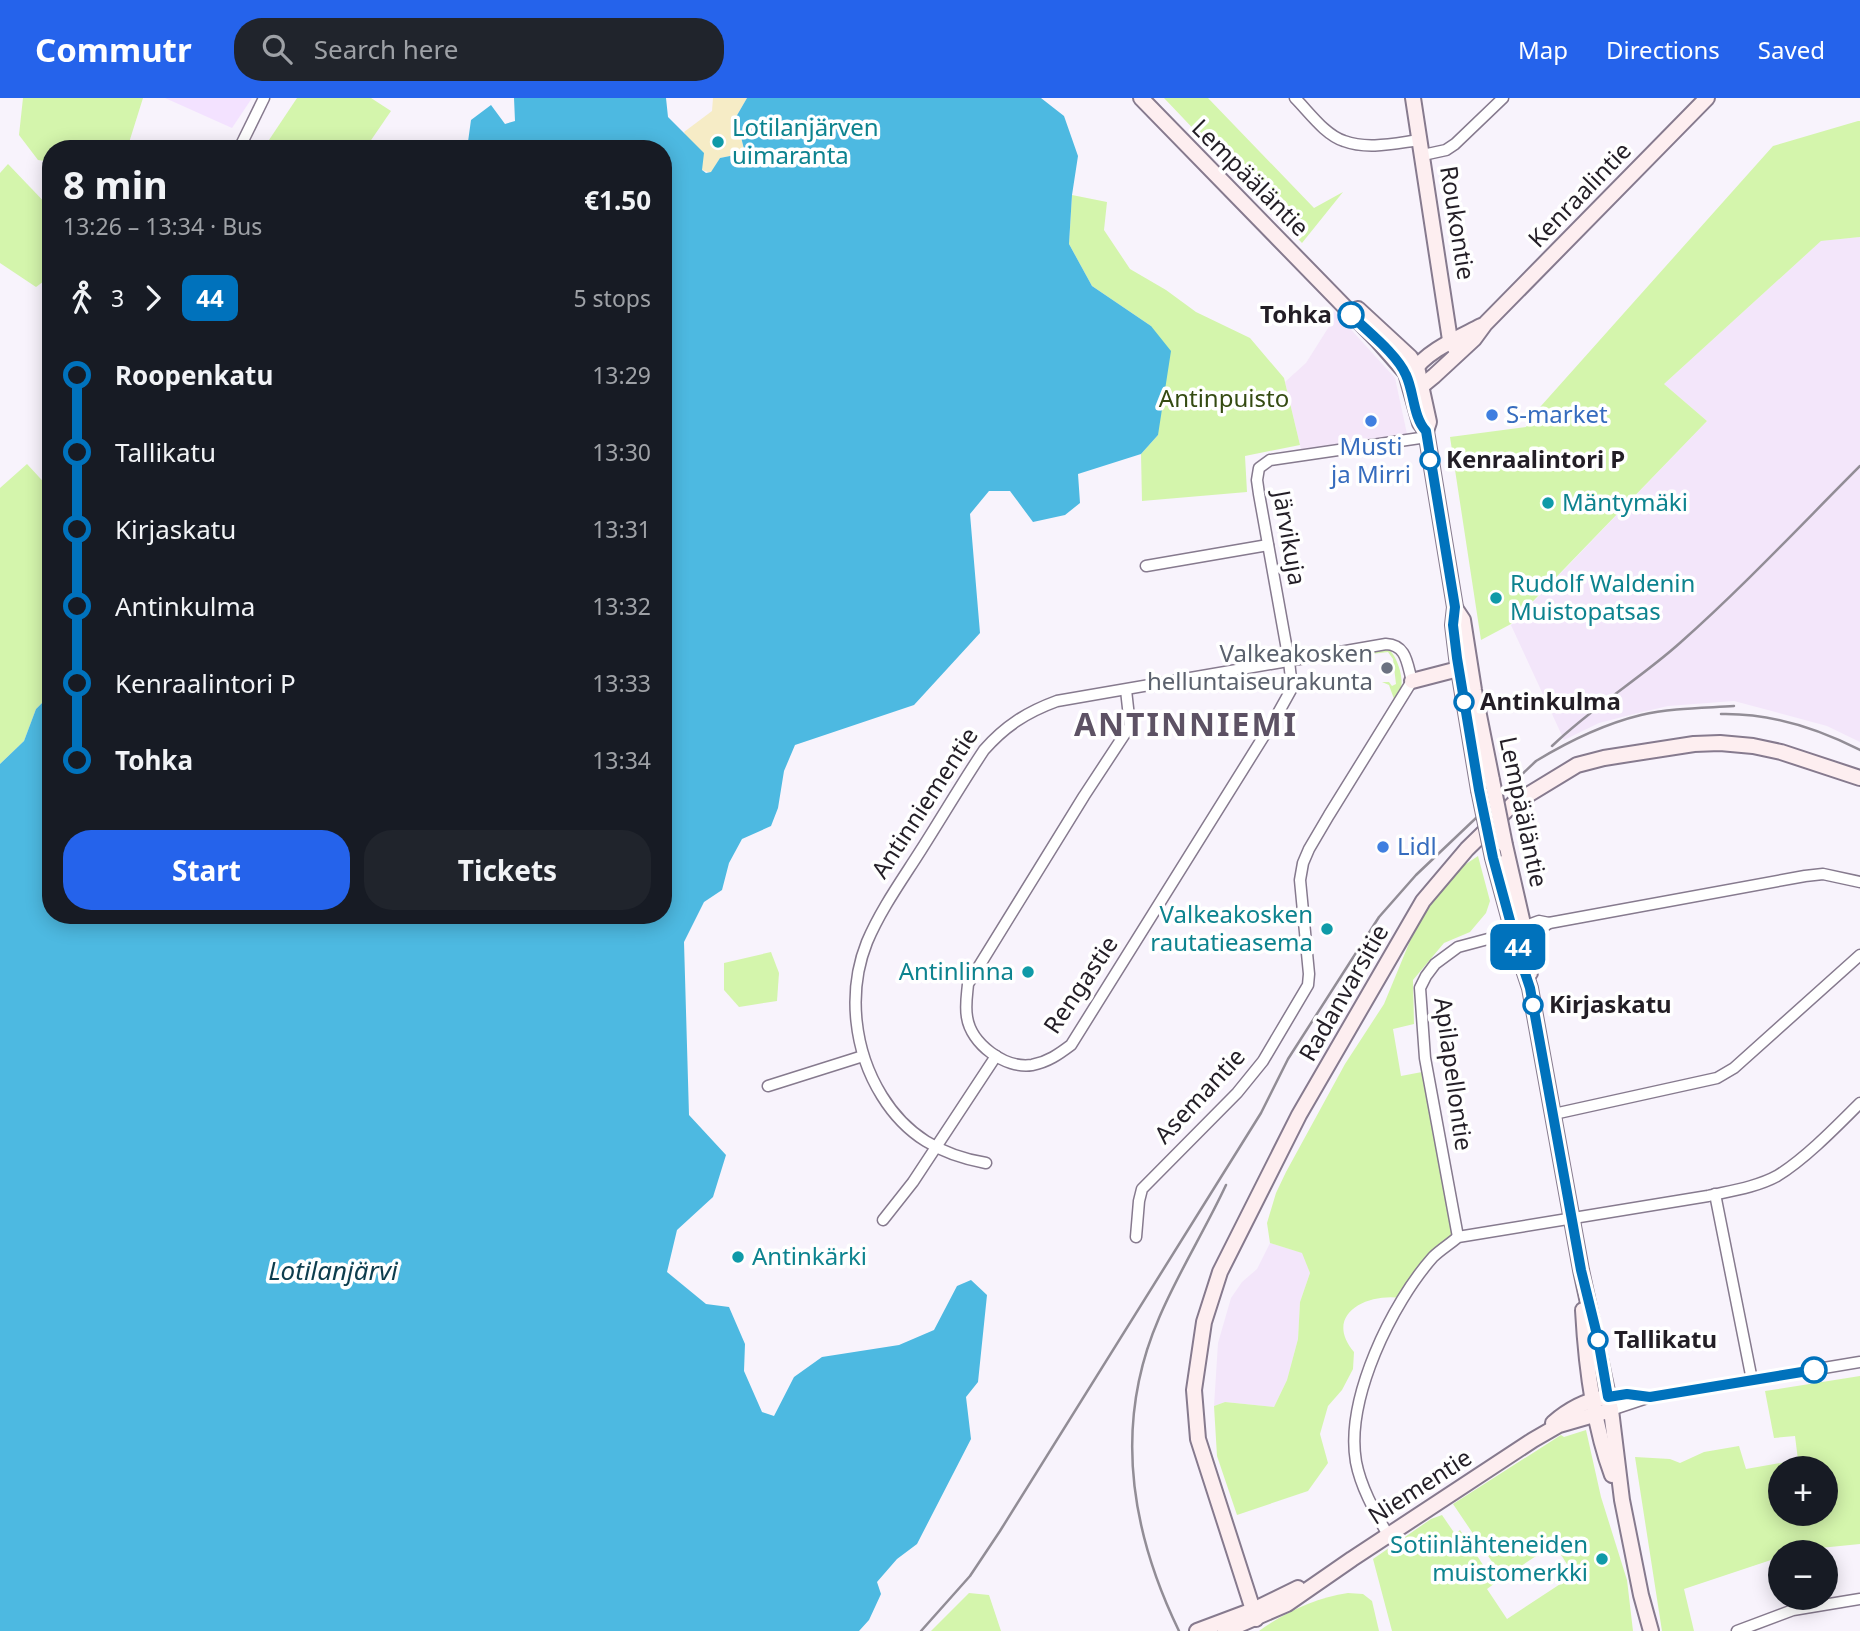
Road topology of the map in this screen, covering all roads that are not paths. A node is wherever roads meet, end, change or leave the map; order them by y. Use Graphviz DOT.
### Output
graph roads {
  1 [pos="264,98"];
  2 [pos="1141,98"];
  3 [pos="1295,98"];
  4 [pos="1413,98"];
  5 [pos="1503,98"];
  6 [pos="1707,98"];
  7 [pos="243,140"];
  8 [pos="1420,140"];
  9 [pos="1423,155"];
  10 [pos="1298,259"];
  11 [pos="1454,347"];
  12 [pos="1417,366"];
  13 [pos="1417,386"];
  14 [pos="1426,434"];
  15 [pos="1268,545"];
  16 [pos="1146,566"];
  17 [pos="1289,661"];
  18 [pos="1463,671"];
  19 [pos="1412,681"];
  20 [pos="1126,690"];
  21 [pos="1860,778"];
  22 [pos="1860,882"];
  23 [pos="1521,930"];
  24 [pos="1860,955"];
  25 [pos="863,1056"];
  26 [pos="996,1056"];
  27 [pos="768,1086"];
  28 [pos="1860,1103"];
  29 [pos="1554,1114"];
  30 [pos="934,1146"];
  31 [pos="986,1163"];
  32 [pos="1715,1194"];
  33 [pos="1572,1219"];
  34 [pos="883,1220"];
  35 [pos="1136,1237"];
  36 [pos="1458,1237"];
  37 [pos="1860,1362"];
  38 [pos="1752,1380"];
  39 [pos="1602,1405"];
  40 [pos="1388,1535"];
  41 [pos="1641,1595"];
  42 [pos="1860,1599"];
  43 [pos="1259,1613"];
  44 [pos="1199,1630"];
  45 [pos="1225,1631"];
  46 [pos="1644,1631"];
  47 [pos="1651,1631"];
  48 [pos="1737,1631"];
  1 -- 7 [label="street"];
  2 -- 10 [label="main road, Lempääläntie"];
  3 -- 8 [label="street"];
  4 -- 8 [label="main road, Roukontie"];
  5 -- 9 [label="street"];
  6 -- 11 [label="main road, Kenraalintie"];
  8 -- 9 [label="main road, Roukontie"];
  9 -- 11 [label="main road, Roukontie"];
  10 -- 12 [label="main road, Lempääläntie"];
  10 -- 13 [label="main road, Lempääläntie"];
  11 -- 12 [label="main road, Kenraalintie"];
  11 -- 13 [label="main road, Kenraalintie"];
  12 -- 13 [label="main road"];
  13 -- 14 [label="main road, Lempääläntie"];
  14 -- 15 [label="street, Järvikuja"];
  14 -- 18 [label="main road, Lempääläntie"];
  15 -- 16 [label="street"];
  15 -- 17 [label="street, Järvikuja"];
  17 -- 19 [label="street, Antinniementie"];
  17 -- 20 [label="street, Antinniementie"];
  17 -- 26 [label="street, Rengastie"];
  18 -- 19 [label="main road"];
  18 -- 23 [label="main road, Lempääläntie, bridge"];
  18 -- 23 [label="main road, Lempääläntie, bridge"];
  19 -- 35 [label="street, Asemantie"];
  20 -- 25 [label="street, Antinniementie"];
  20 -- 26 [label="street"];
  21 -- 43 [label="main road, Radanvarsitie"];
  22 -- 23 [label="street"];
  23 -- 29 [label="main road, Lempääläntie"];
  23 -- 36 [label="street, Apilapellontie"];
  24 -- 29 [label="street"];
  25 -- 27 [label="street"];
  25 -- 30 [label="street, Antinniementie"];
  26 -- 30 [label="street"];
  28 -- 32 [label="street"];
  29 -- 33 [label="main road, Lempääläntie"];
  30 -- 31 [label="street, Antinniementie"];
  30 -- 34 [label="street"];
  32 -- 33 [label="street"];
  32 -- 38 [label="street"];
  33 -- 36 [label="street"];
  33 -- 39 [label="main road, Lempääläntie"];
  36 -- 40 [label="street"];
  37 -- 38 [label="street"];
  38 -- 39 [label="street"];
  39 -- 40 [label="main road, Niementie"];
  39 -- 41 [label="main road, Lempääläntie"];
  40 -- 43 [label="main road, Niementie"];
  41 -- 46 [label="main road, Lempääläntie"];
  41 -- 47 [label="main road, Lempääläntie"];
  42 -- 48 [label="street"];
  43 -- 44 [label="main road, Niementie"];
  43 -- 45 [label="main road, Niementie"];
}
